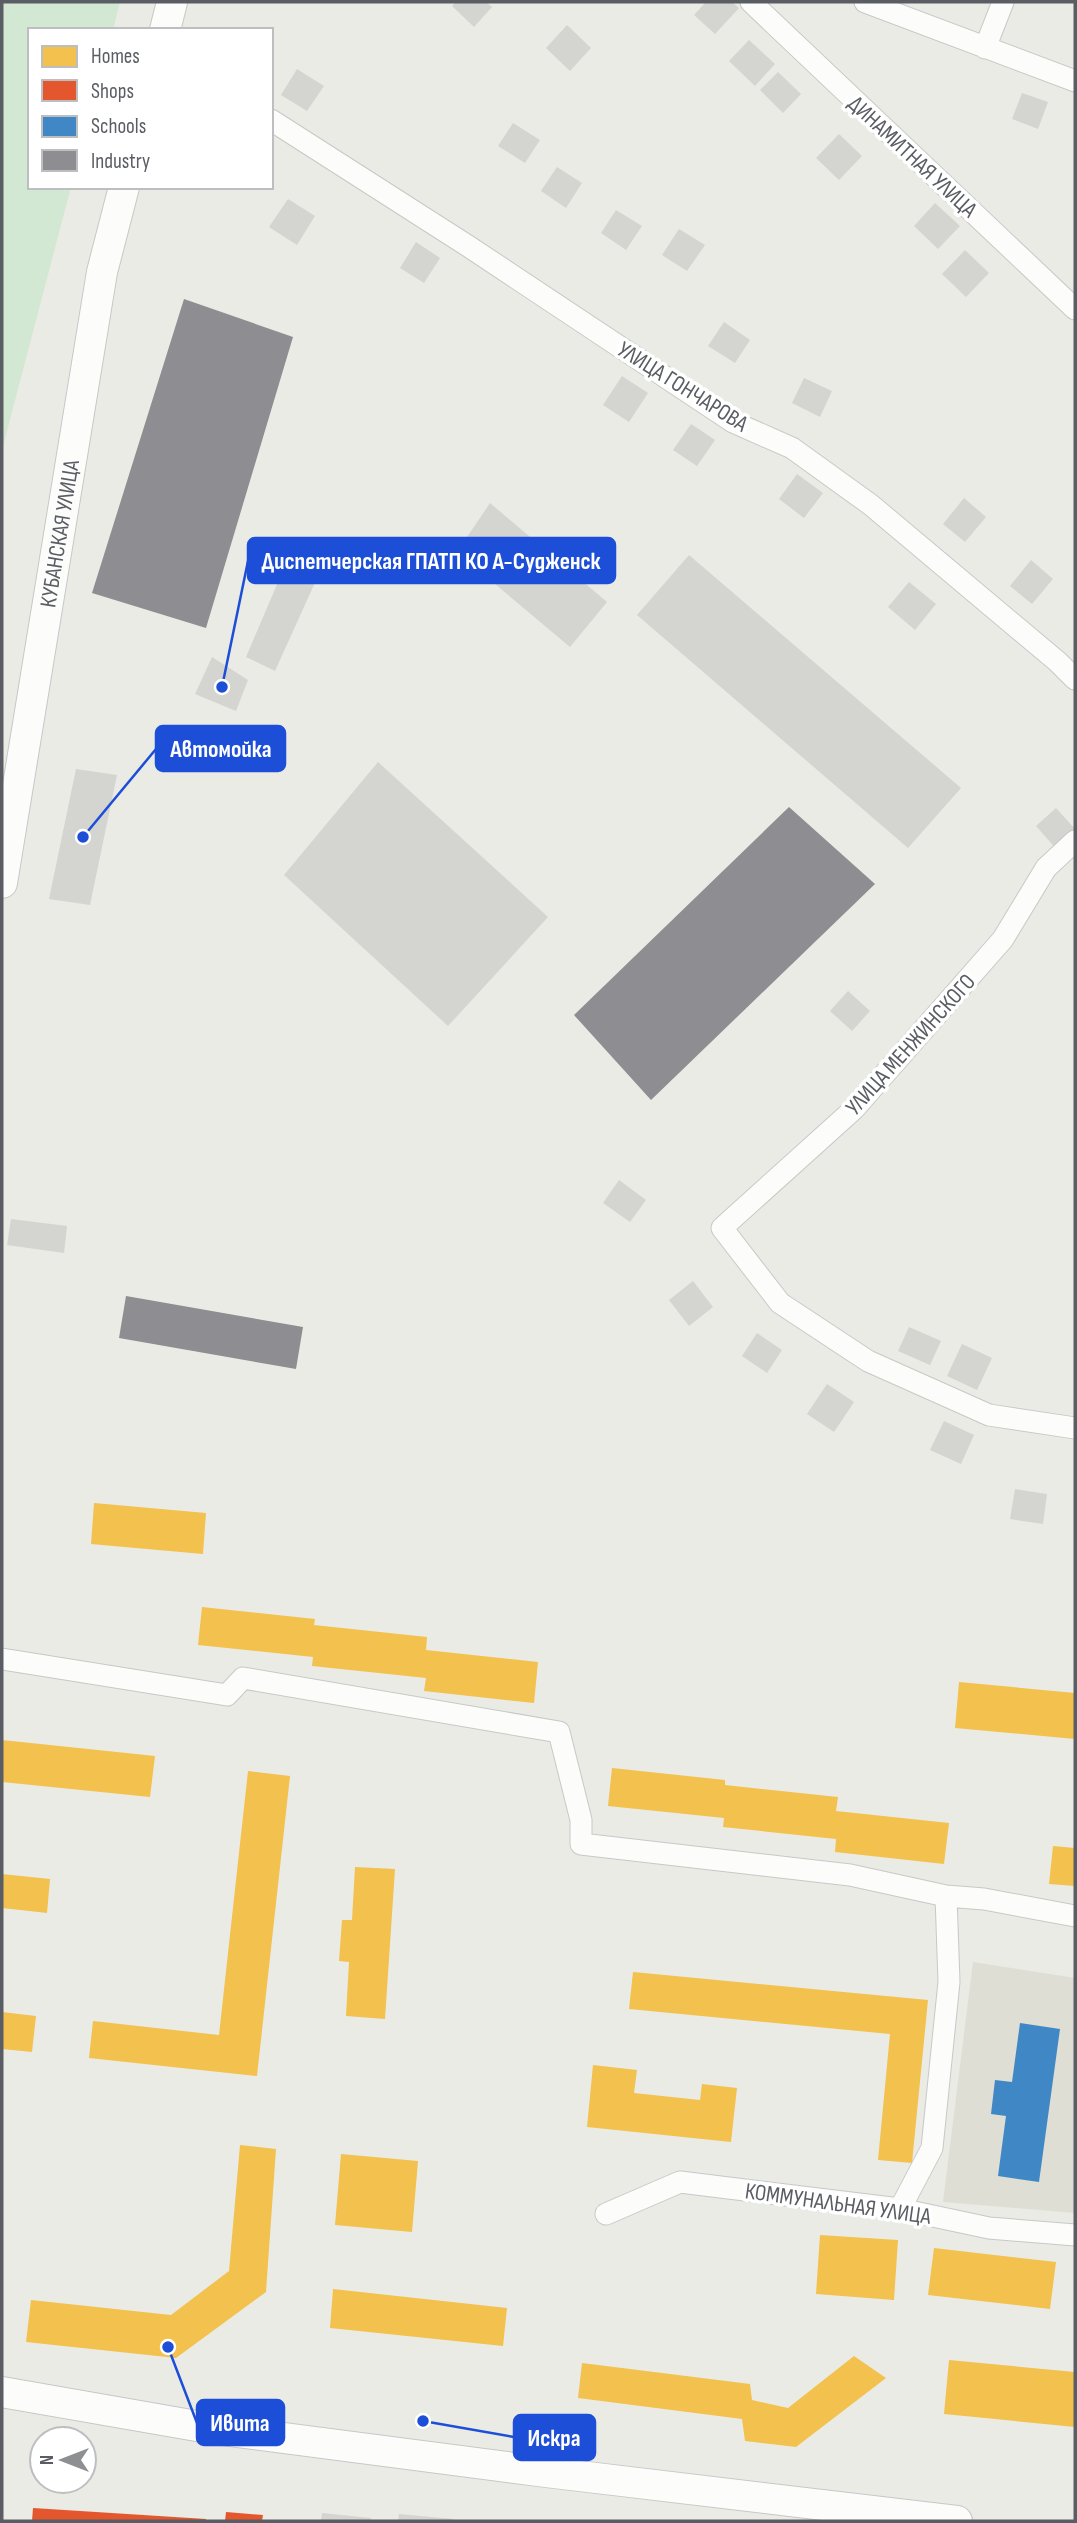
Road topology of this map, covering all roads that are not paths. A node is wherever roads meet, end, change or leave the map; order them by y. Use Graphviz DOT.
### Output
graph roads {
  1 [pos="172,2"];
  2 [pos="751,2"];
  3 [pos="864,2"];
  4 [pos="1003,2"];
  5 [pos="165,28"];
  6 [pos="985,48"];
  7 [pos="1075,81"];
  8 [pos="273,121"];
  9 [pos="123,189"];
  10 [pos="1075,309"];
  11 [pos="1075,679"];
  12 [pos="1075,841"];
  13 [pos="2,883"];
  14 [pos="1075,1428"];
  15 [pos="2,1659"];
  16 [pos="946,1896"];
  17 [pos="1075,1916"];
  18 [pos="900,2209"];
  19 [pos="606,2214"];
  20 [pos="1075,2235"];
  21 [pos="2,2392"];
  22 [pos="957,2521"];
  1 -- 5 [label="main road"];
  2 -- 10 [label="street, ДИНАМИТНАЯ УЛИЦА"];
  3 -- 6 [label="street"];
  4 -- 6 [label="street"];
  6 -- 7 [label="street"];
  8 -- 11 [label="street, УЛИЦА ГОНЧАРОВА"];
  9 -- 13 [label="main road, КУБАНСКАЯ УЛИЦА"];
  12 -- 14 [label="street, УЛИЦА МЕНЖИНСКОГО"];
  15 -- 16 [label="street"];
  16 -- 17 [label="street"];
  16 -- 18 [label="street"];
  18 -- 19 [label="street, КОММУНАЛЬНАЯ УЛИЦА"];
  18 -- 20 [label="street, КОММУНАЛЬНАЯ УЛИЦА"];
  21 -- 22 [label="main road"];
}
